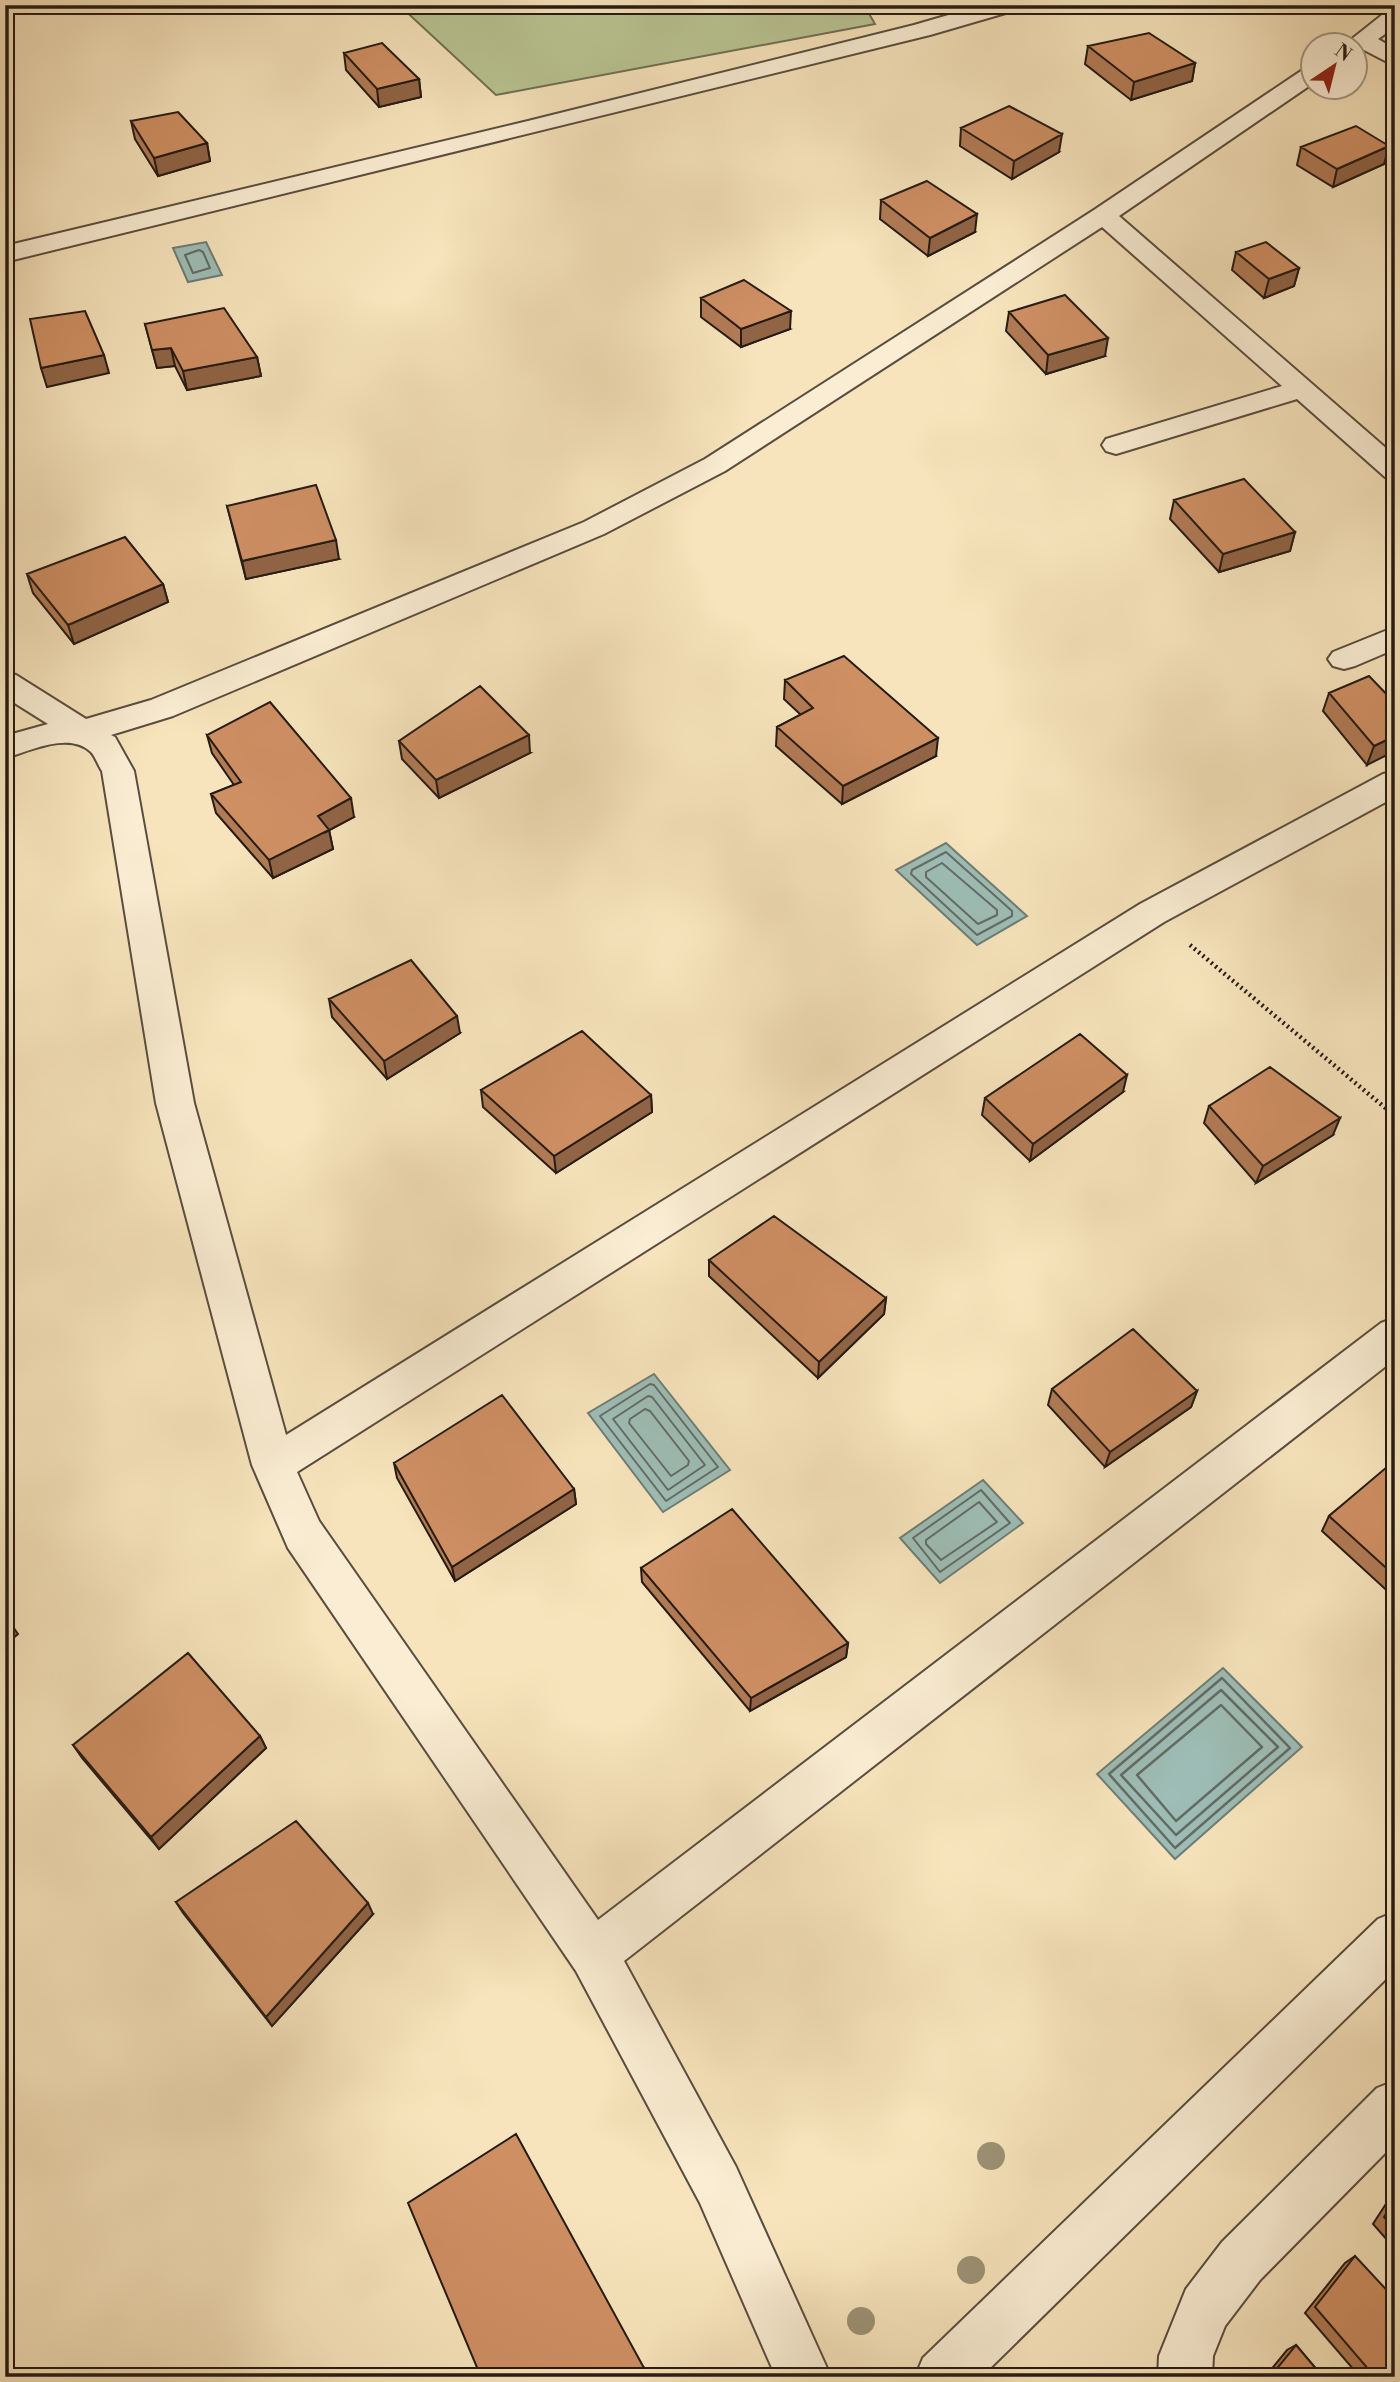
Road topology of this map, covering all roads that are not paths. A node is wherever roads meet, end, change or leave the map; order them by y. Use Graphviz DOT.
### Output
graph roads {
  1 [pos="1008,5"];
  2 [pos="1395,16"];
  3 [pos="1368,36"];
  4 [pos="1368,47"];
  5 [pos="1395,59"];
  6 [pos="1298,83"];
  7 [pos="1103,215"];
  8 [pos="5,254"];
  9 [pos="1302,389"];
  10 [pos="1116,445"];
  11 [pos="1395,471"];
  12 [pos="1395,637"];
  13 [pos="1344,659"];
  14 [pos="5,682"];
  15 [pos="84,730"];
  16 [pos="5,747"];
  17 [pos="1395,782"];
  18 [pos="1395,1335"];
  19 [pos="273,1465"];
  20 [pos="1395,1936"];
  21 [pos="593,1955"];
  22 [pos="1395,2106"];
  23 [pos="1176,2370"];
  24 [pos="804,2377"];
  25 [pos="942,2377"];
  1 -- 8 [label="street"];
  2 -- 3 [label="street"];
  4 -- 5 [label="street"];
  6 -- 7 [label="street"];
  7 -- 9 [label="street"];
  7 -- 15 [label="street"];
  9 -- 10 [label="street"];
  9 -- 11 [label="street"];
  12 -- 13 [label="street"];
  14 -- 15 [label="street"];
  15 -- 16 [label="street"];
  15 -- 19 [label="street"];
  17 -- 19 [label="street"];
  18 -- 21 [label="street"];
  19 -- 21 [label="street"];
  20 -- 25 [label="street"];
  21 -- 24 [label="street"];
  22 -- 23 [label="street"];
}
